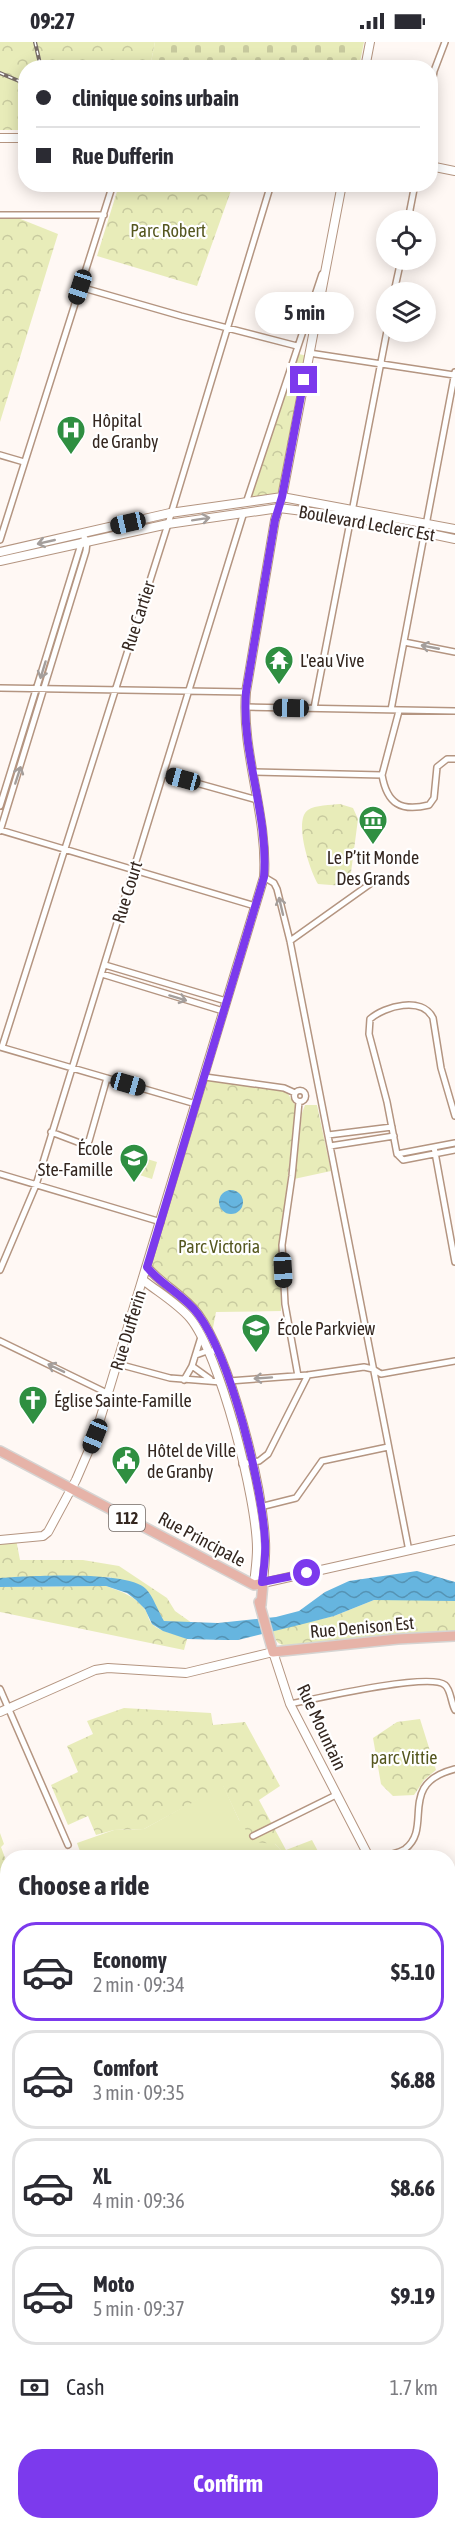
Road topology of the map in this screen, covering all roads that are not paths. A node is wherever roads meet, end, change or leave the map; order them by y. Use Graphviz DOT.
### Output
graph roads {
  1 [pos="370,42"];
  2 [pos="445,42"];
  3 [pos="367,60"];
  4 [pos="438,62"];
  5 [pos="0,138"];
  6 [pos="18,138"];
  7 [pos="438,168"];
  8 [pos="455,171"];
  9 [pos="111,192"];
  10 [pos="269,192"];
  11 [pos="340,192"];
  12 [pos="413,192"];
  13 [pos="410,210"];
  14 [pos="0,215"];
  15 [pos="104,215"];
  16 [pos="326,263"];
  17 [pos="80,287"];
  18 [pos="227,329"];
  19 [pos="385,342"];
  20 [pos="297,346"];
  21 [pos="309,352"];
  22 [pos="381,364"];
  23 [pos="455,374"];
  24 [pos="0,455"];
  25 [pos="24,462"];
  26 [pos="282,497"];
  27 [pos="247,500"];
  28 [pos="279,508"];
  29 [pos="244,512"];
  30 [pos="170,513"];
  31 [pos="352,514"];
  32 [pos="168,524"];
  33 [pos="424,528"];
  34 [pos="455,529"];
  35 [pos="82,533"];
  36 [pos="455,539"];
  37 [pos="0,540"];
  38 [pos="84,542"];
  39 [pos="0,552"];
  40 [pos="0,561"];
  41 [pos="404,642"];
  42 [pos="455,652"];
  43 [pos="0,688"];
  44 [pos="38,689"];
  45 [pos="45,689"];
  46 [pos="114,690"];
  47 [pos="189,691"];
  48 [pos="246,692"];
  49 [pos="246,707"];
  50 [pos="314,708"];
  51 [pos="391,710"];
  52 [pos="399,711"];
  53 [pos="455,711"];
  54 [pos="455,759"];
  55 [pos="253,772"];
  56 [pos="164,774"];
  57 [pos="382,775"];
  58 [pos="257,800"];
  59 [pos="0,806"];
  60 [pos="0,830"];
  61 [pos="65,849"];
  62 [pos="133,870"];
  63 [pos="264,877"];
  64 [pos="377,879"];
  65 [pos="255,906"];
  66 [pos="290,941"];
  67 [pos="105,964"];
  68 [pos="102,975"];
  69 [pos="161,982"];
  70 [pos="158,992"];
  71 [pos="226,1001"];
  72 [pos="223,1011"];
  73 [pos="1,1047"];
  74 [pos="72,1068"];
  75 [pos="205,1077"];
  76 [pos="107,1078"];
  77 [pos="295,1093"];
  78 [pos="319,1094"];
  79 [pos="306,1097"];
  80 [pos="299,1102"];
  81 [pos="196,1104"];
  82 [pos="455,1116"];
  83 [pos="392,1126"];
  84 [pos="365,1131"];
  85 [pos="51,1132"];
  86 [pos="328,1136"];
  87 [pos="394,1136"];
  88 [pos="367,1140"];
  89 [pos="455,1143"];
  90 [pos="330,1146"];
  91 [pos="435,1150"];
  92 [pos="455,1150"];
  93 [pos="0,1174"];
  94 [pos="36,1185"];
  95 [pos="160,1222"];
  96 [pos="452,1228"];
  97 [pos="455,1262"];
  98 [pos="147,1267"];
  99 [pos="0,1270"];
  100 [pos="143,1280"];
  101 [pos="202,1336"];
  102 [pos="0,1341"];
  103 [pos="207,1351"];
  104 [pos="217,1351"];
  105 [pos="195,1355"];
  106 [pos="455,1361"];
  107 [pos="118,1364"];
  108 [pos="192,1365"];
  109 [pos="373,1369"];
  110 [pos="308,1375"];
  111 [pos="298,1376"];
  112 [pos="184,1380"];
  113 [pos="211,1380"];
  114 [pos="225,1381"];
  115 [pos="108,1394"];
  116 [pos="388,1447"];
  117 [pos="0,1451"];
  118 [pos="252,1462"];
  119 [pos="242,1464"];
  120 [pos="72,1489"];
  121 [pos="256,1508"];
  122 [pos="0,1540"];
  123 [pos="455,1540"];
  124 [pos="409,1551"];
  125 [pos="258,1584"];
  126 [pos="455,1636"];
  127 [pos="272,1647"];
  128 [pos="0,1689"];
  129 [pos="290,1704"];
  130 [pos="4,1710"];
  131 [pos="455,1710"];
  132 [pos="455,1769"];
  133 [pos="336,1795"];
  134 [pos="253,1836"];
  135 [pos="68,1845"];
  136 [pos="365,1850"];
  137 [pos="403,1850"];
  1 -- 3 [label="street"];
  2 -- 4 [label="street"];
  5 -- 6 [label="street"];
  7 -- 8 [label="street"];
  9 -- 15 [label="street"];
  10 -- 18 [label="street, Rue Cartier"];
  11 -- 16 [label="street, Rue Dufferin"];
  12 -- 13 [label="street"];
  14 -- 15 [label="street"];
  15 -- 17 [label="street"];
  16 -- 20 [label="street"];
  16 -- 21 [label="street, Rue Dufferin"];
  17 -- 18 [label="street"];
  17 -- 25 [label="street"];
  18 -- 20 [label="street"];
  18 -- 30 [label="street, Rue Cartier"];
  19 -- 22 [label="street"];
  20 -- 27 [label="street"];
  21 -- 22 [label="street"];
  21 -- 26 [label="street, Rue Dufferin"];
  22 -- 23 [label="street"];
  22 -- 31 [label="street"];
  23 -- 33 [label="street"];
  24 -- 25 [label="street"];
  25 -- 37 [label="street"];
  26 -- 27 [label="street, Boulevard Leclerc Est"];
  26 -- 28 [label="street, Rue Dufferin"];
  26 -- 31 [label="street, Boulevard Leclerc Est"];
  27 -- 30 [label="street, Boulevard Leclerc Est"];
  28 -- 29 [label="street, Boulevard Leclerc Est"];
  28 -- 31 [label="street, Boulevard Leclerc Est"];
  28 -- 48 [label="street, Rue Dufferin"];
  32 -- 29 [label="street, Boulevard Leclerc Est, one-way"];
  29 -- 47 [label="street, Rue Court"];
  30 -- 32 [label="street, Rue Cartier"];
  30 -- 35 [label="street, Boulevard Leclerc Est"];
  31 -- 33 [label="street, Boulevard Leclerc Est"];
  31 -- 50 [label="street"];
  32 -- 38 [label="street, Boulevard Leclerc Est"];
  32 -- 46 [label="street, Rue Cartier"];
  33 -- 34 [label="street, Boulevard Leclerc Est"];
  33 -- 36 [label="street, Boulevard Leclerc Est"];
  33 -- 41 [label="street"];
  35 -- 38 [label="street"];
  35 -- 39 [label="street, Boulevard Leclerc Est, one-way"];
  38 -- 40 [label="street, Boulevard Leclerc Est"];
  38 -- 44 [label="street, one-way"];
  38 -- 45 [label="street"];
  42 -- 41 [label="street, one-way"];
  41 -- 51 [label="street"];
  43 -- 44 [label="street"];
  44 -- 45 [label="street"];
  44 -- 59 [label="street"];
  45 -- 46 [label="street"];
  60 -- 45 [label="street, one-way"];
  46 -- 47 [label="street"];
  46 -- 61 [label="street, Rue Cartier"];
  47 -- 48 [label="street"];
  47 -- 56 [label="street, Rue Court"];
  48 -- 49 [label="street, Rue Dufferin"];
  49 -- 50 [label="street"];
  49 -- 55 [label="street, Rue Dufferin"];
  50 -- 51 [label="street"];
  51 -- 52 [label="street"];
  52 -- 53 [label="street"];
  52 -- 57 [label="street"];
  54 -- 57 [label="street"];
  55 -- 57 [label="street"];
  55 -- 58 [label="street, Rue Dufferin"];
  56 -- 58 [label="street"];
  56 -- 62 [label="street, Rue Court"];
  58 -- 63 [label="street, Rue Dufferin"];
  60 -- 61 [label="street"];
  61 -- 62 [label="street"];
  61 -- 73 [label="street, Rue Cartier"];
  62 -- 65 [label="street"];
  62 -- 67 [label="street, Rue Court"];
  63 -- 65 [label="street, Rue Dufferin"];
  66 -- 63 [label="street, one-way"];
  64 -- 66 [label="street"];
  65 -- 71 [label="street, Rue Dufferin"];
  66 -- 78 [label="street"];
  67 -- 68 [label="street, Rue Court"];
  67 -- 69 [label="street"];
  68 -- 70 [label="street"];
  68 -- 74 [label="street, Rue Court"];
  69 -- 70 [label="street"];
  69 -- 71 [label="street"];
  70 -- 72 [label="street, one-way"];
  71 -- 72 [label="street, Rue Dufferin"];
  72 -- 75 [label="street, Rue Dufferin"];
  73 -- 74 [label="street"];
  74 -- 76 [label="street"];
  74 -- 85 [label="street, Rue Court"];
  75 -- 77 [label="street"];
  75 -- 81 [label="street, Rue Dufferin"];
  76 -- 81 [label="street"];
  76 -- 85 [label="street"];
  77 -- 79 [label="street"];
  77 -- 80 [label="street"];
  78 -- 79 [label="street"];
  78 -- 86 [label="street"];
  79 -- 80 [label="street"];
  80 -- 111 [label="street"];
  81 -- 95 [label="street, Rue Dufferin"];
  82 -- 83 [label="street"];
  83 -- 84 [label="street"];
  83 -- 87 [label="street"];
  84 -- 86 [label="street"];
  84 -- 88 [label="street"];
  85 -- 94 [label="street, Rue Court"];
  86 -- 90 [label="street"];
  87 -- 88 [label="street"];
  87 -- 91 [label="street"];
  88 -- 90 [label="street"];
  89 -- 91 [label="street"];
  90 -- 109 [label="street"];
  91 -- 92 [label="street"];
  91 -- 96 [label="street"];
  93 -- 94 [label="street"];
  94 -- 95 [label="street"];
  94 -- 99 [label="street, Rue Court"];
  95 -- 98 [label="street, Rue Dufferin"];
  96 -- 97 [label="street"];
  98 -- 100 [label="street, Rue Dufferin"];
  98 -- 104 [label="street"];
  100 -- 101 [label="street"];
  100 -- 107 [label="street, Rue Dufferin"];
  101 -- 103 [label="street"];
  101 -- 105 [label="street"];
  115 -- 102 [label="street, one-way"];
  103 -- 104 [label="street"];
  103 -- 105 [label="street"];
  103 -- 114 [label="street"];
  104 -- 114 [label="street"];
  105 -- 108 [label="street"];
  106 -- 109 [label="street"];
  107 -- 112 [label="street"];
  107 -- 115 [label="street, Rue Dufferin"];
  108 -- 112 [label="street"];
  108 -- 113 [label="street"];
  109 -- 110 [label="street"];
  109 -- 116 [label="street"];
  110 -- 111 [label="street"];
  110 -- 118 [label="street"];
  111 -- 114 [label="street, one-way"];
  112 -- 113 [label="street"];
  113 -- 114 [label="street"];
  114 -- 118 [label="street"];
  114 -- 119 [label="street"];
  115 -- 120 [label="street, Rue Dufferin"];
  116 -- 121 [label="street"];
  116 -- 124 [label="street"];
  117 -- 120 [label="main road, Rue Principale / 112"];
  118 -- 119 [label="street"];
  118 -- 121 [label="street"];
  119 -- 121 [label="street"];
  120 -- 122 [label="street, Rue Dufferin"];
  120 -- 125 [label="main road, Rue Principale / 112"];
  121 -- 125 [label="street"];
  123 -- 124 [label="street"];
  124 -- 125 [label="street"];
  125 -- 127 [label="main road, Rue Mountain"];
  126 -- 127 [label="main road, Rue Denison Est"];
  127 -- 129 [label="street, Rue Mountain"];
  127 -- 130 [label="street"];
  128 -- 130 [label="street"];
  129 -- 131 [label="street"];
  129 -- 133 [label="street, Rue Mountain"];
  130 -- 135 [label="street"];
  132 -- 137 [label="street"];
  133 -- 134 [label="street"];
  133 -- 136 [label="street, Rue Mountain"];
}
